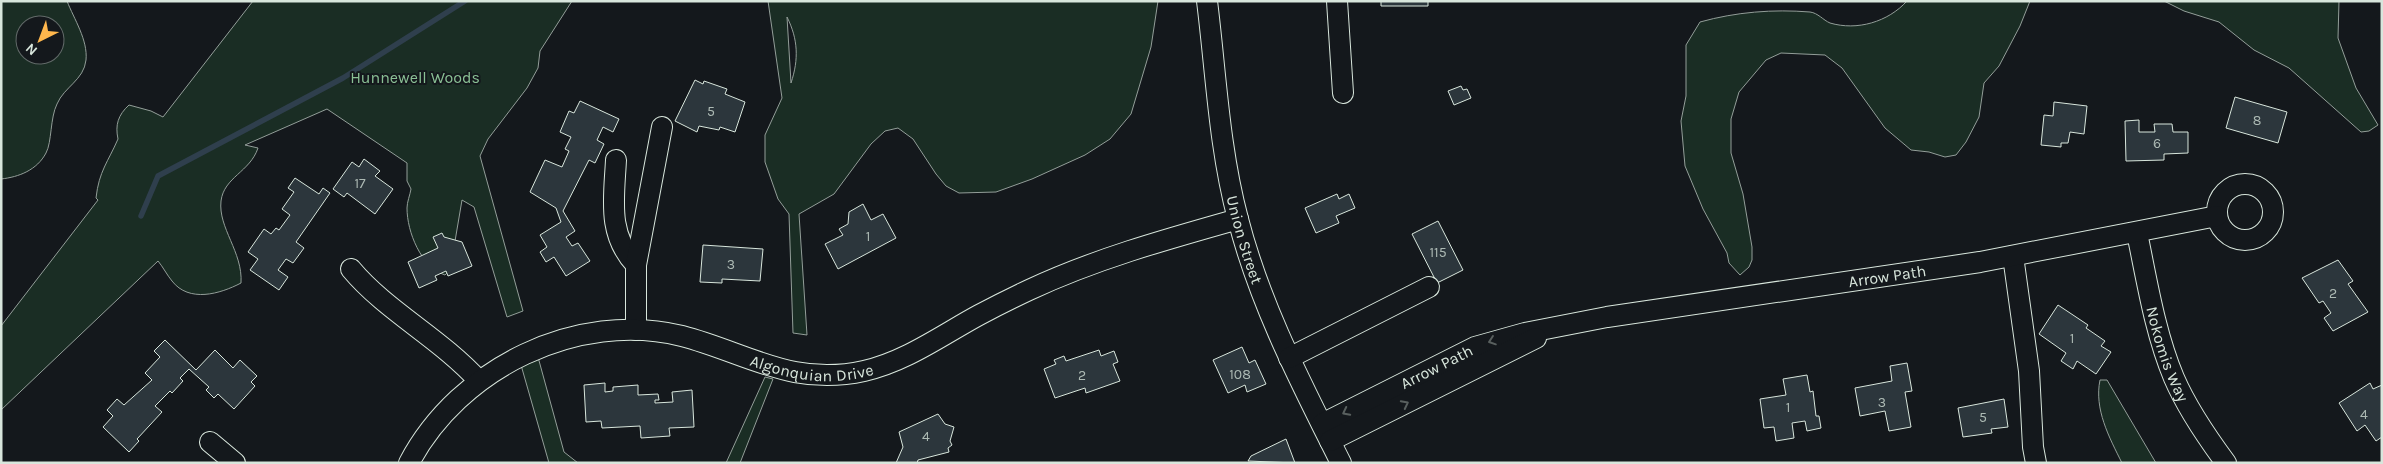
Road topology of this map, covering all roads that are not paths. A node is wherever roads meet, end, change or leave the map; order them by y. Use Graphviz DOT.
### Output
graph roads {
  1 [pos="1207,1"];
  2 [pos="1337,1"];
  3 [pos="1343,93"];
  4 [pos="662,127"];
  5 [pos="616,160"];
  6 [pos="2217,216"];
  7 [pos="1238,219"];
  8 [pos="2137,234"];
  9 [pos="2013,256"];
  10 [pos="636,265"];
  11 [pos="351,269"];
  12 [pos="1429,287"];
  13 [pos="636,330"];
  14 [pos="1289,358"];
  15 [pos="479,381"];
  16 [pos="1326,433"];
  17 [pos="210,442"];
  18 [pos="235,463"];
  19 [pos="409,463"];
  20 [pos="1341,463"];
  21 [pos="2036,463"];
  22 [pos="2226,463"];
  1 -- 7 [label="street, Union Street"];
  2 -- 3 [label="street"];
  4 -- 10 [label="street"];
  5 -- 10 [label="street"];
  6 -- 8 [label="street, Arrow Path"];
  7 -- 13 [label="street, Algonquian Drive"];
  7 -- 14 [label="street, Union Street"];
  8 -- 9 [label="street, Arrow Path"];
  8 -- 22 [label="street, Nokomis Way"];
  9 -- 16 [label="street, Arrow Path"];
  9 -- 21 [label="street"];
  10 -- 13 [label="street"];
  11 -- 15 [label="street"];
  12 -- 14 [label="street"];
  13 -- 15 [label="street, Algonquian Drive"];
  14 -- 16 [label="street, Union Street"];
  15 -- 19 [label="street, Algonquian Drive"];
  16 -- 20 [label="street, Union Street"];
  17 -- 18 [label="street"];
}
